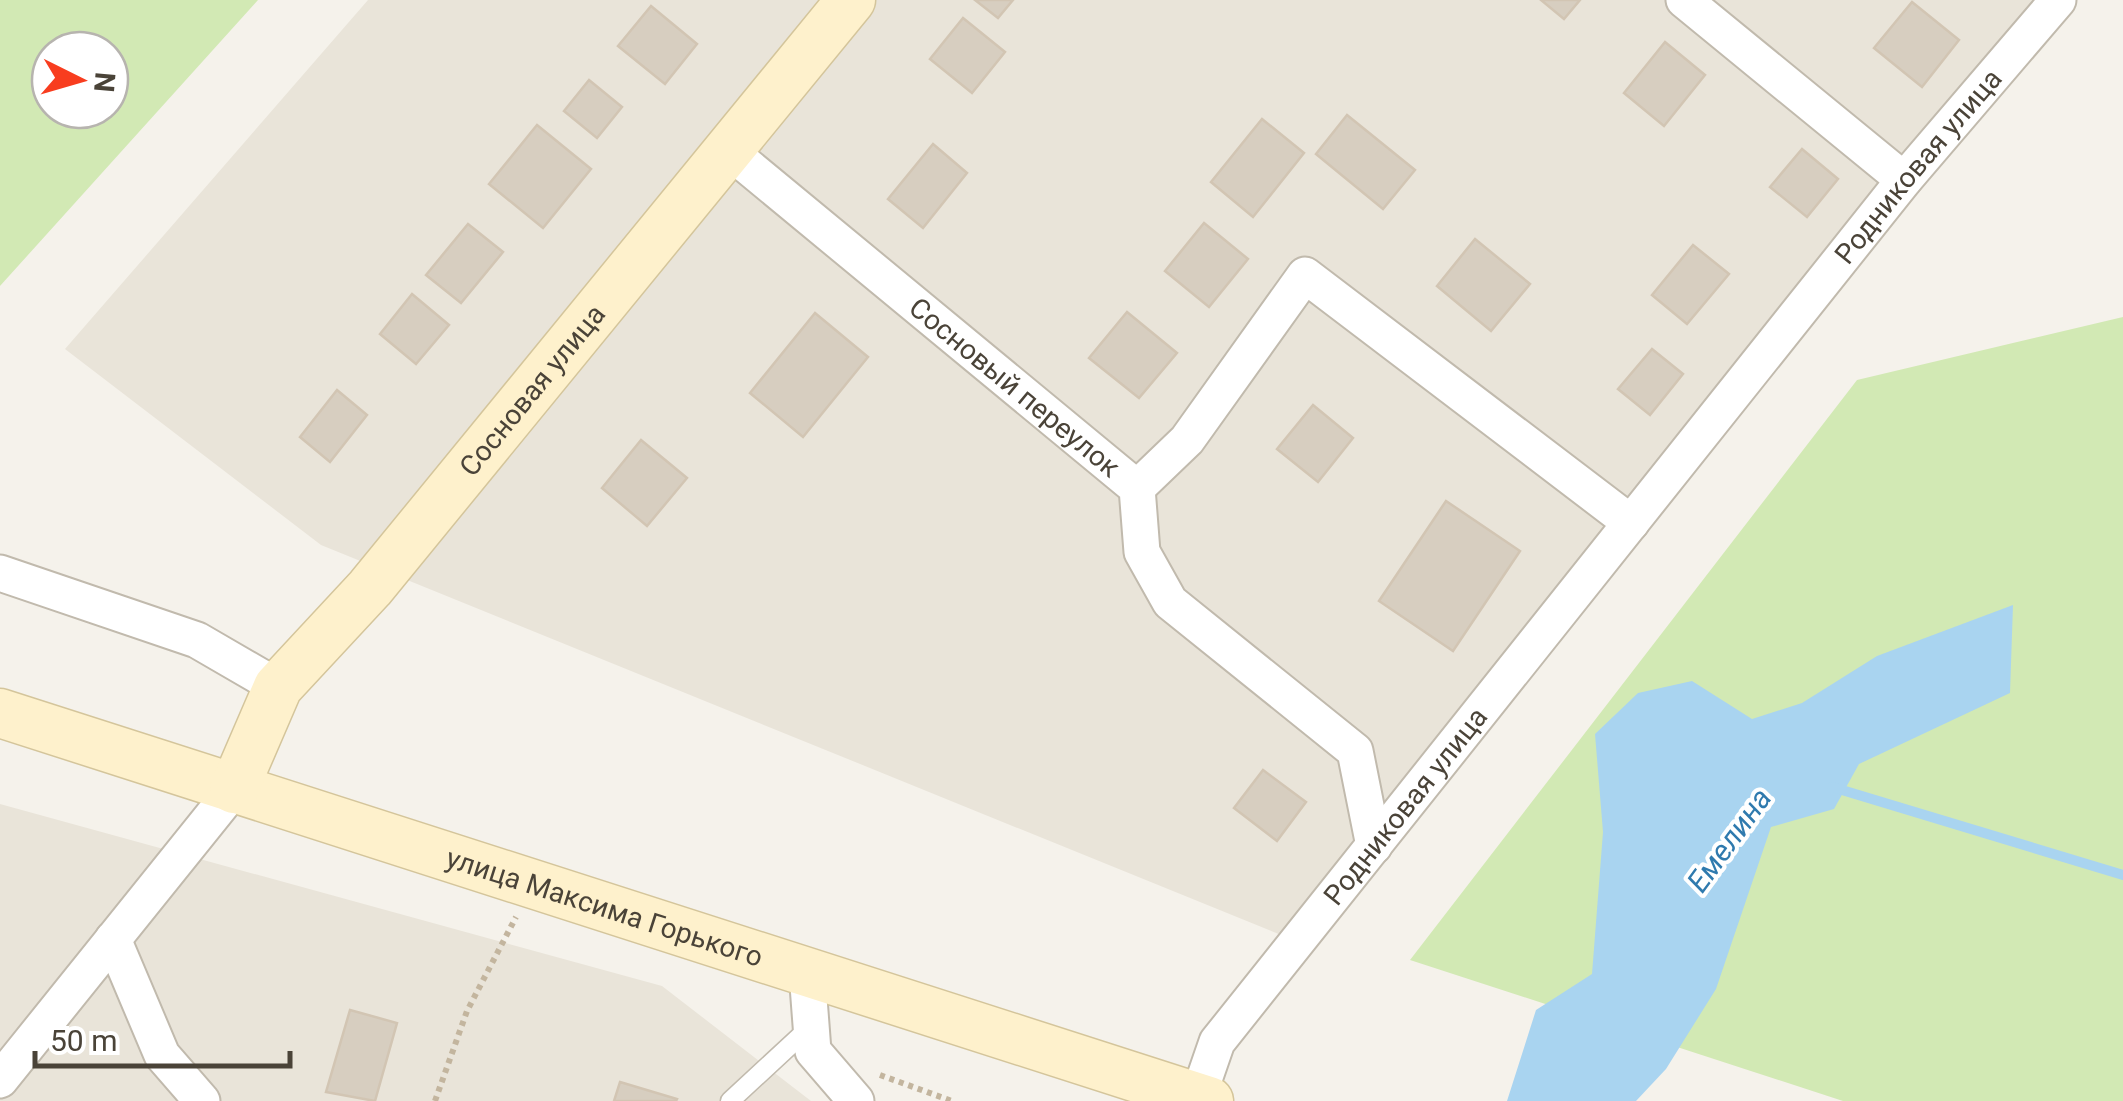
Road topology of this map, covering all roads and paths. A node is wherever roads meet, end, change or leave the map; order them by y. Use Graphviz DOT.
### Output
graph roads {
  1 [pos="851,0"];
  2 [pos="1684,0"];
  3 [pos="2058,0"];
  4 [pos="728,150"];
  5 [pos="1904,180"];
  6 [pos="1137,488"];
  7 [pos="1631,523"];
  8 [pos="0,573"];
  9 [pos="278,687"];
  10 [pos="0,713"];
  11 [pos="234,789"];
  12 [pos="1374,846"];
  13 [pos="532,884"];
  14 [pos="113,939"];
  15 [pos="807,972"];
  16 [pos="811,1026"];
  17 [pos="0,1080"];
  18 [pos="1204,1099"];
  19 [pos="202,1101"];
  20 [pos="434,1101"];
  21 [pos="730,1101"];
  22 [pos="856,1101"];
  1 -- 4 [label="main road, Сосновая улица"];
  2 -- 5 [label="street"];
  3 -- 5 [label="street, Родниковая улица"];
  4 -- 6 [label="street, Сосновый переулок"];
  4 -- 9 [label="main road, Сосновая улица"];
  5 -- 7 [label="street, Родниковая улица"];
  6 -- 7 [label="street"];
  6 -- 12 [label="street, Сосновый переулок"];
  7 -- 12 [label="street, Родниковая улица"];
  8 -- 9 [label="street"];
  9 -- 11 [label="main road, Сосновая улица"];
  10 -- 11 [label="main road, улица Максима Горького"];
  11 -- 13 [label="main road, улица Максима Горького"];
  11 -- 14 [label="street"];
  12 -- 18 [label="street, Родниковая улица"];
  13 -- 15 [label="main road, улица Максима Горького"];
  13 -- 20 [label="path"];
  14 -- 17 [label="street"];
  14 -- 19 [label="street"];
  15 -- 16 [label="street"];
  15 -- 18 [label="main road, улица Максима Горького"];
  16 -- 21 [label="lane"];
  16 -- 22 [label="street"];
}
